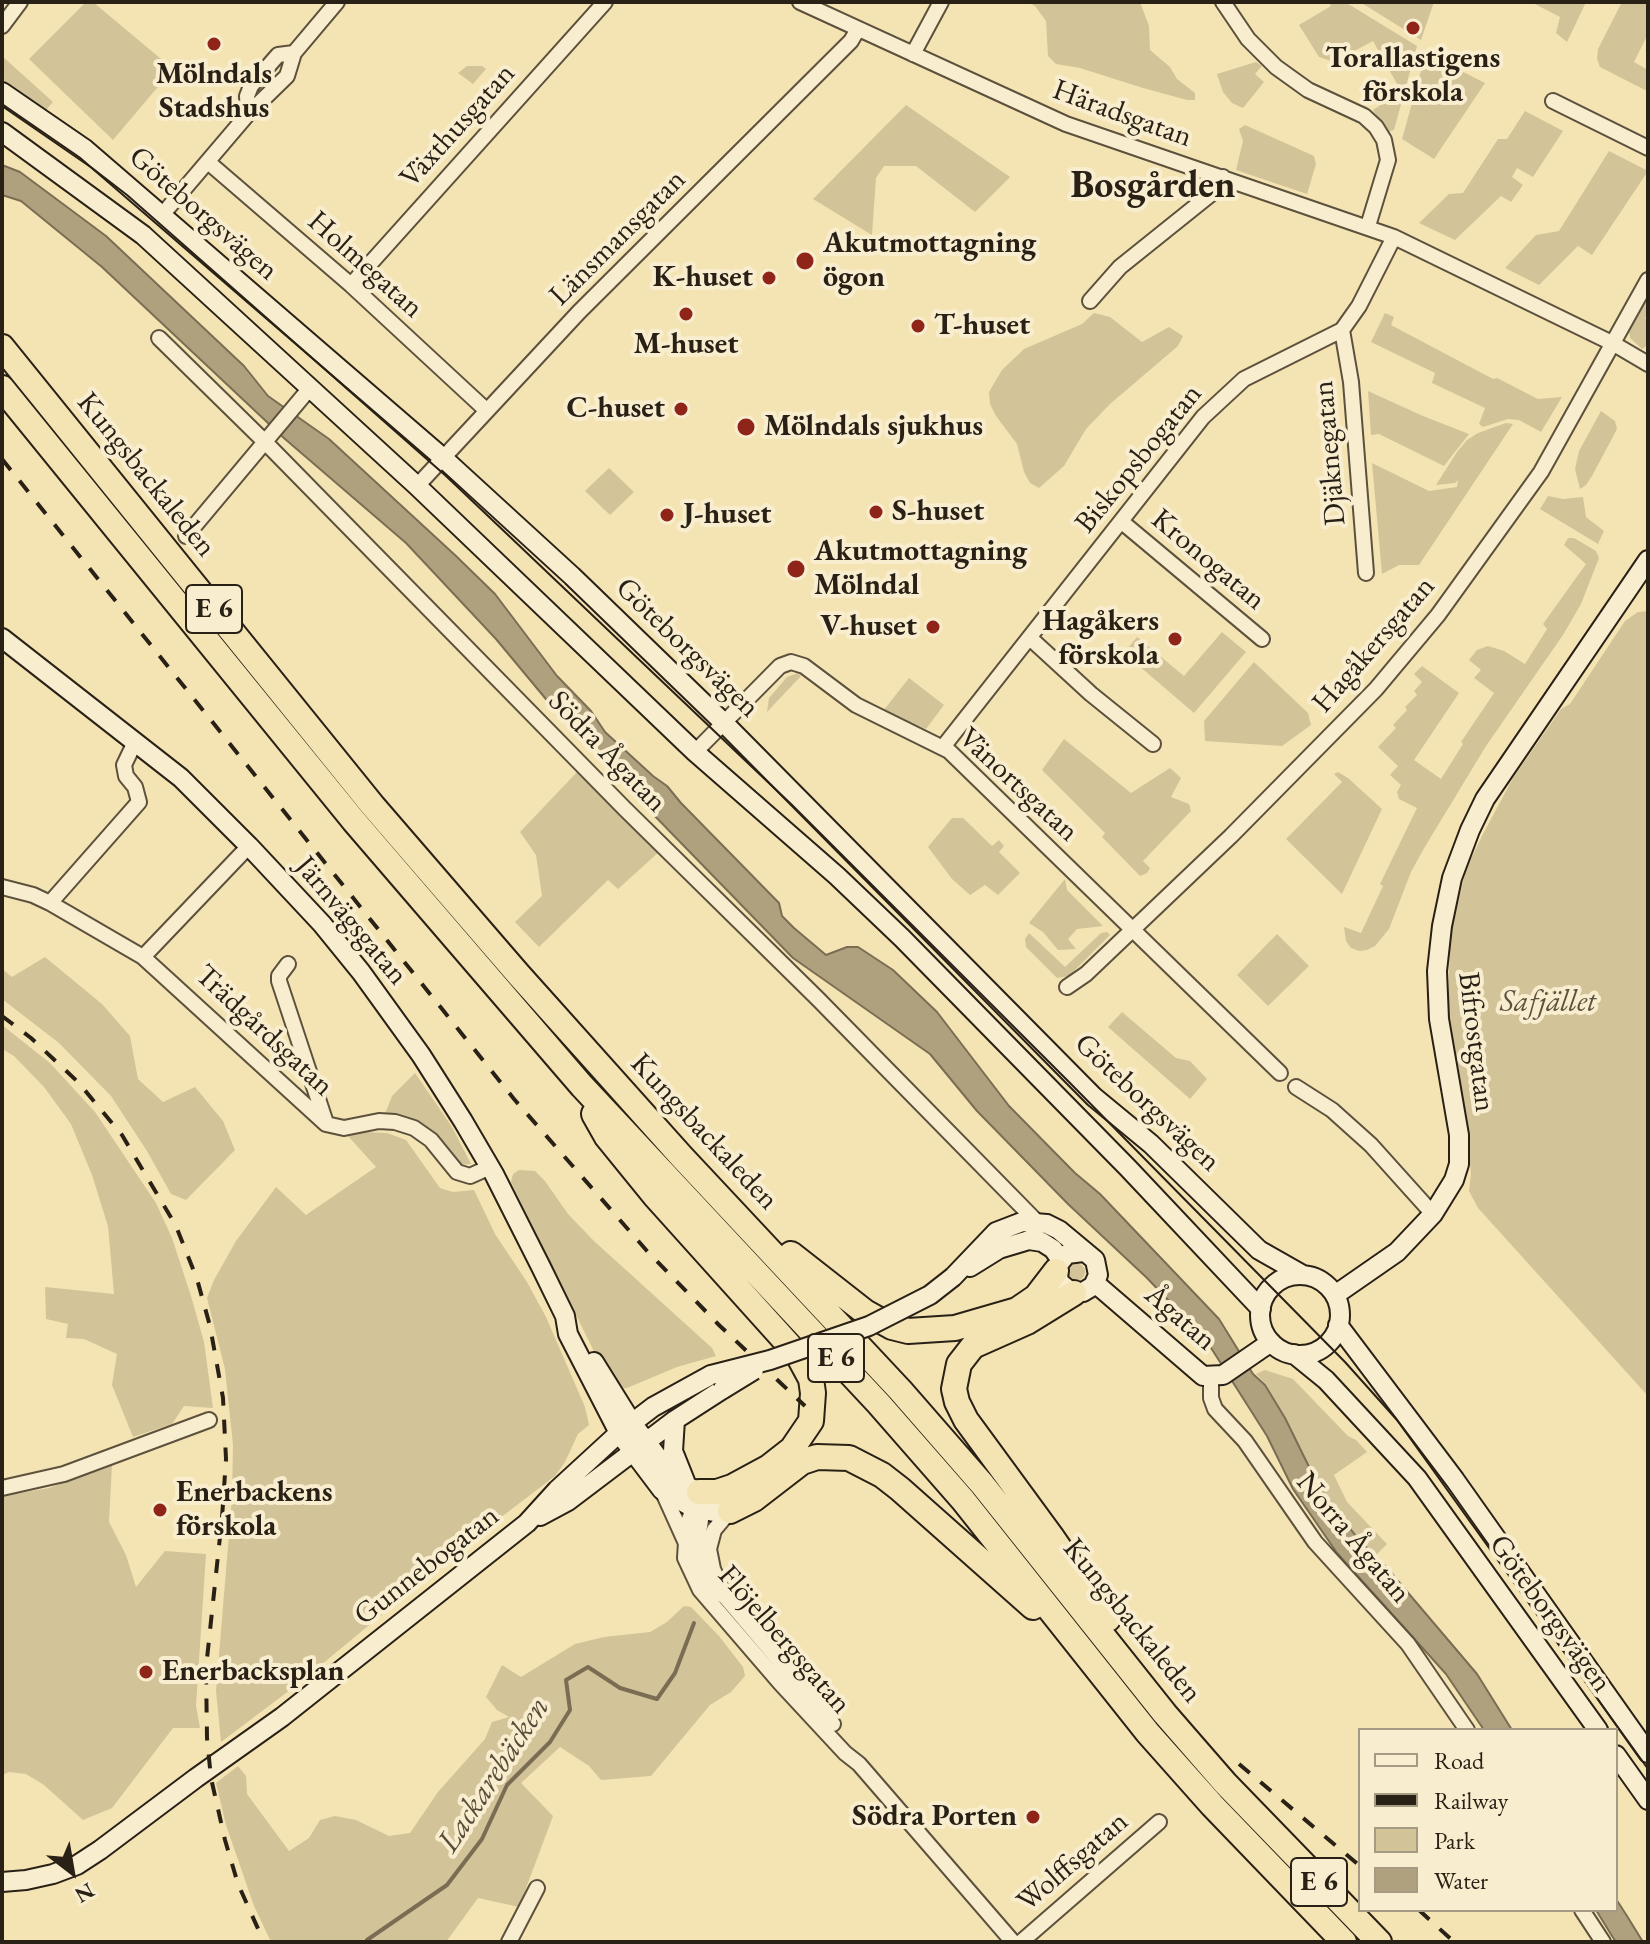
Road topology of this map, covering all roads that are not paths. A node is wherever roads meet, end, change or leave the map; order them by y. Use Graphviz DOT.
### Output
graph roads {
  1 [pos="20,2"];
  2 [pos="337,2"];
  3 [pos="605,2"];
  4 [pos="800,2"];
  5 [pos="941,2"];
  6 [pos="1223,2"];
  7 [pos="2,26"];
  8 [pos="858,29"];
  9 [pos="294,53"];
  10 [pos="913,54"];
  11 [pos="2,92"];
  12 [pos="1553,101"];
  13 [pos="248,114"];
  14 [pos="2,132"];
  15 [pos="1648,148"];
  16 [pos="208,162"];
  17 [pos="1223,177"];
  18 [pos="162,215"];
  19 [pos="1368,226"];
  20 [pos="1394,237"];
  21 [pos="1648,280"];
  22 [pos="351,285"];
  23 [pos="1090,301"];
  24 [pos="1342,330"];
  25 [pos="159,338"];
  26 [pos="1614,344"];
  27 [pos="2,347"];
  28 [pos="1648,364"];
  29 [pos="2,388"];
  30 [pos="310,388"];
  31 [pos="486,410"];
  32 [pos="268,439"];
  33 [pos="442,457"];
  34 [pos="417,486"];
  35 [pos="1122,522"];
  36 [pos="186,536"];
  37 [pos="1648,560"];
  38 [pos="1366,573"];
  39 [pos="2,638"];
  40 [pos="1030,638"];
  41 [pos="1262,639"];
  42 [pos="724,723"];
  43 [pos="135,742"];
  44 [pos="1153,744"];
  45 [pos="943,747"];
  46 [pos="695,752"];
  47 [pos="249,846"];
  48 [pos="2,887"];
  49 [pos="50,903"];
  50 [pos="1132,930"];
  51 [pos="143,957"];
  52 [pos="288,964"];
  53 [pos="1067,987"];
  54 [pos="1280,1073"];
  55 [pos="582,1086"];
  56 [pos="1296,1087"];
  57 [pos="326,1124"];
  58 [pos="681,1156"];
  59 [pos="490,1167"];
  60 [pos="1016,1203"];
  61 [pos="1433,1214"];
  62 [pos="1036,1221"];
  63 [pos="1009,1225"];
  64 [pos="1083,1252"];
  65 [pos="972,1262"];
  66 [pos="1058,1265"];
  67 [pos="1303,1275"];
  68 [pos="1084,1288"];
  69 [pos="1335,1295"];
  70 [pos="1261,1309"];
  71 [pos="1338,1325"];
  72 [pos="1271,1342"];
  73 [pos="1294,1354"];
  74 [pos="1217,1376"];
  75 [pos="717,1382"];
  76 [pos="209,1420"];
  77 [pos="675,1420"];
  78 [pos="625,1428"];
  79 [pos="639,1447"];
  80 [pos="2,1488"];
  81 [pos="662,1490"];
  82 [pos="695,1499"];
  83 [pos="730,1511"];
  84 [pos="527,1523"];
  85 [pos="685,1542"];
  86 [pos="726,1598"];
  87 [pos="1076,1642"];
  88 [pos="1165,1714"];
  89 [pos="1466,1728"];
  90 [pos="1597,1728"];
  91 [pos="1648,1753"];
  92 [pos="1618,1758"];
  93 [pos="859,1764"];
  94 [pos="1648,1800"];
  95 [pos="1159,1822"];
  96 [pos="2,1882"];
  97 [pos="537,1888"];
  98 [pos="1583,1912"];
  99 [pos="509,1942"];
  100 [pos="1013,1942"];
  101 [pos="1021,1942"];
  102 [pos="1344,1942"];
  103 [pos="1379,1942"];
  104 [pos="1603,1942"];
  1 -- 7 [label="street"];
  2 -- 9 [label="street"];
  3 -- 22 [label="street, Växthusgatan"];
  4 -- 8 [label="street, Häradsgatan"];
  5 -- 10 [label="street"];
  6 -- 19 [label="street"];
  8 -- 10 [label="street, Häradsgatan"];
  8 -- 31 [label="street, Länsmansgatan"];
  9 -- 13 [label="street"];
  9 -- 13 [label="street"];
  10 -- 17 [label="street, Häradsgatan"];
  11 -- 18 [label="main road, Göteborgsvägen"];
  12 -- 15 [label="street"];
  13 -- 16 [label="street"];
  14 -- 30 [label="main road, Göteborgsvägen"];
  16 -- 18 [label="street"];
  16 -- 22 [label="street, Holmegatan"];
  17 -- 19 [label="street, Häradsgatan"];
  17 -- 23 [label="street"];
  18 -- 33 [label="main road, Göteborgsvägen"];
  19 -- 20 [label="street, Häradsgatan"];
  20 -- 24 [label="street"];
  20 -- 26 [label="street, Häradsgatan"];
  21 -- 26 [label="street, Hagåkersgatan"];
  22 -- 31 [label="street, Holmegatan"];
  24 -- 35 [label="street, Biskopsbogatan"];
  24 -- 38 [label="street, Djäknegatan"];
  25 -- 32 [label="street, Södra Ågatan"];
  26 -- 28 [label="street, Häradsgatan"];
  26 -- 50 [label="street, Hagåkersgatan"];
  27 -- 58 [label="highway, Kungsbackaleden / E 6"];
  29 -- 55 [label="highway, Kungsbackaleden / E 6"];
  30 -- 32 [label="street"];
  30 -- 34 [label="main road, Göteborgsvägen"];
  31 -- 33 [label="street, Länsmansgatan"];
  32 -- 36 [label="street"];
  32 -- 60 [label="street, Södra Ågatan"];
  33 -- 34 [label="street, Länsmansgatan"];
  33 -- 42 [label="main road, Göteborgsvägen"];
  34 -- 46 [label="main road, Göteborgsvägen"];
  35 -- 40 [label="street, Biskopsbogatan"];
  35 -- 41 [label="street, Kronogatan"];
  37 -- 61 [label="main road, Bifrostgatan"];
  39 -- 43 [label="main road, Järnvägsgatan"];
  40 -- 44 [label="street"];
  40 -- 45 [label="street, Biskopsbogatan"];
  42 -- 45 [label="street, Vänortsgatan"];
  42 -- 46 [label="street, Vänortsgatan"];
  42 -- 67 [label="main road, Göteborgsvägen"];
  43 -- 47 [label="main road, Järnvägsgatan"];
  43 -- 49 [label="street"];
  45 -- 50 [label="street, Vänortsgatan"];
  46 -- 70 [label="main road, Göteborgsvägen"];
  47 -- 51 [label="street"];
  47 -- 59 [label="main road, Järnvägsgatan"];
  48 -- 49 [label="street, Trädgårdsgatan"];
  49 -- 51 [label="street, Trädgårdsgatan"];
  50 -- 53 [label="street, Hagåkersgatan"];
  50 -- 54 [label="street, Vänortsgatan"];
  51 -- 57 [label="street, Trädgårdsgatan"];
  52 -- 57 [label="street"];
  55 -- 82 [label="highway"];
  55 -- 87 [label="highway, Kungsbackaleden / E 6"];
  56 -- 61 [label="street"];
  57 -- 59 [label="street, Trädgårdsgatan"];
  58 -- 66 [label="highway"];
  58 -- 88 [label="highway, Kungsbackaleden / E 6"];
  59 -- 78 [label="main road, Järnvägsgatan"];
  60 -- 62 [label="street, Södra Ågatan"];
  60 -- 63 [label="street"];
  61 -- 69 [label="main road, Bifrostgatan"];
  62 -- 63 [label="main road"];
  62 -- 64 [label="main road"];
  63 -- 65 [label="main road"];
  64 -- 66 [label="main road"];
  64 -- 68 [label="main road, Ågatan"];
  65 -- 66 [label="main road, Gunnebogatan"];
  65 -- 75 [label="main road, Gunnebogatan, bridge"];
  66 -- 68 [label="main road, Ågatan"];
  67 -- 69 [label="main road, Göteborgsvägen"];
  67 -- 70 [label="main road"];
  68 -- 74 [label="main road, Ågatan"];
  68 -- 88 [label="highway"];
  69 -- 71 [label="main road"];
  70 -- 72 [label="main road, Göteborgsvägen"];
  71 -- 73 [label="main road"];
  71 -- 91 [label="main road, Göteborgsvägen"];
  72 -- 73 [label="main road, Göteborgsvägen"];
  72 -- 74 [label="main road, Ågatan"];
  73 -- 90 [label="main road, Göteborgsvägen"];
  74 -- 89 [label="street, Norra Ågatan"];
  75 -- 77 [label="main road, Gunnebogatan"];
  75 -- 78 [label="main road, Gunnebogatan"];
  76 -- 80 [label="street"];
  77 -- 79 [label="main road, Gunnebogatan"];
  77 -- 82 [label="main road, Flöjelbergsgatan"];
  78 -- 79 [label="main road, Flöjelbergsgatan"];
  78 -- 84 [label="main road, Gunnebogatan"];
  79 -- 81 [label="main road, Flöjelbergsgatan"];
  79 -- 82 [label="main road, Flöjelbergsgatan"];
  79 -- 84 [label="main road, Gunnebogatan"];
  81 -- 82 [label="main road, Flöjelbergsgatan"];
  81 -- 85 [label="street, Flöjelbergsgatan"];
  82 -- 83 [label="main road, Flöjelbergsgatan"];
  82 -- 85 [label="street, Flöjelbergsgatan"];
  82 -- 86 [label="street, Flöjelbergsgatan"];
  83 -- 86 [label="street, Flöjelbergsgatan"];
  83 -- 87 [label="highway"];
  84 -- 96 [label="main road, Gunnebogatan"];
  85 -- 93 [label="street, Flöjelbergsgatan"];
  86 -- 93 [label="street, Flöjelbergsgatan"];
  87 -- 102 [label="highway, Kungsbackaleden / E 6"];
  88 -- 103 [label="highway, Kungsbackaleden / E 6"];
  92 -- 94 [label="main road"];
  93 -- 100 [label="street, Flöjelbergsgatan"];
  95 -- 101 [label="street, Wolffsgatan"];
  97 -- 99 [label="street"];
  98 -- 104 [label="street"];
}
